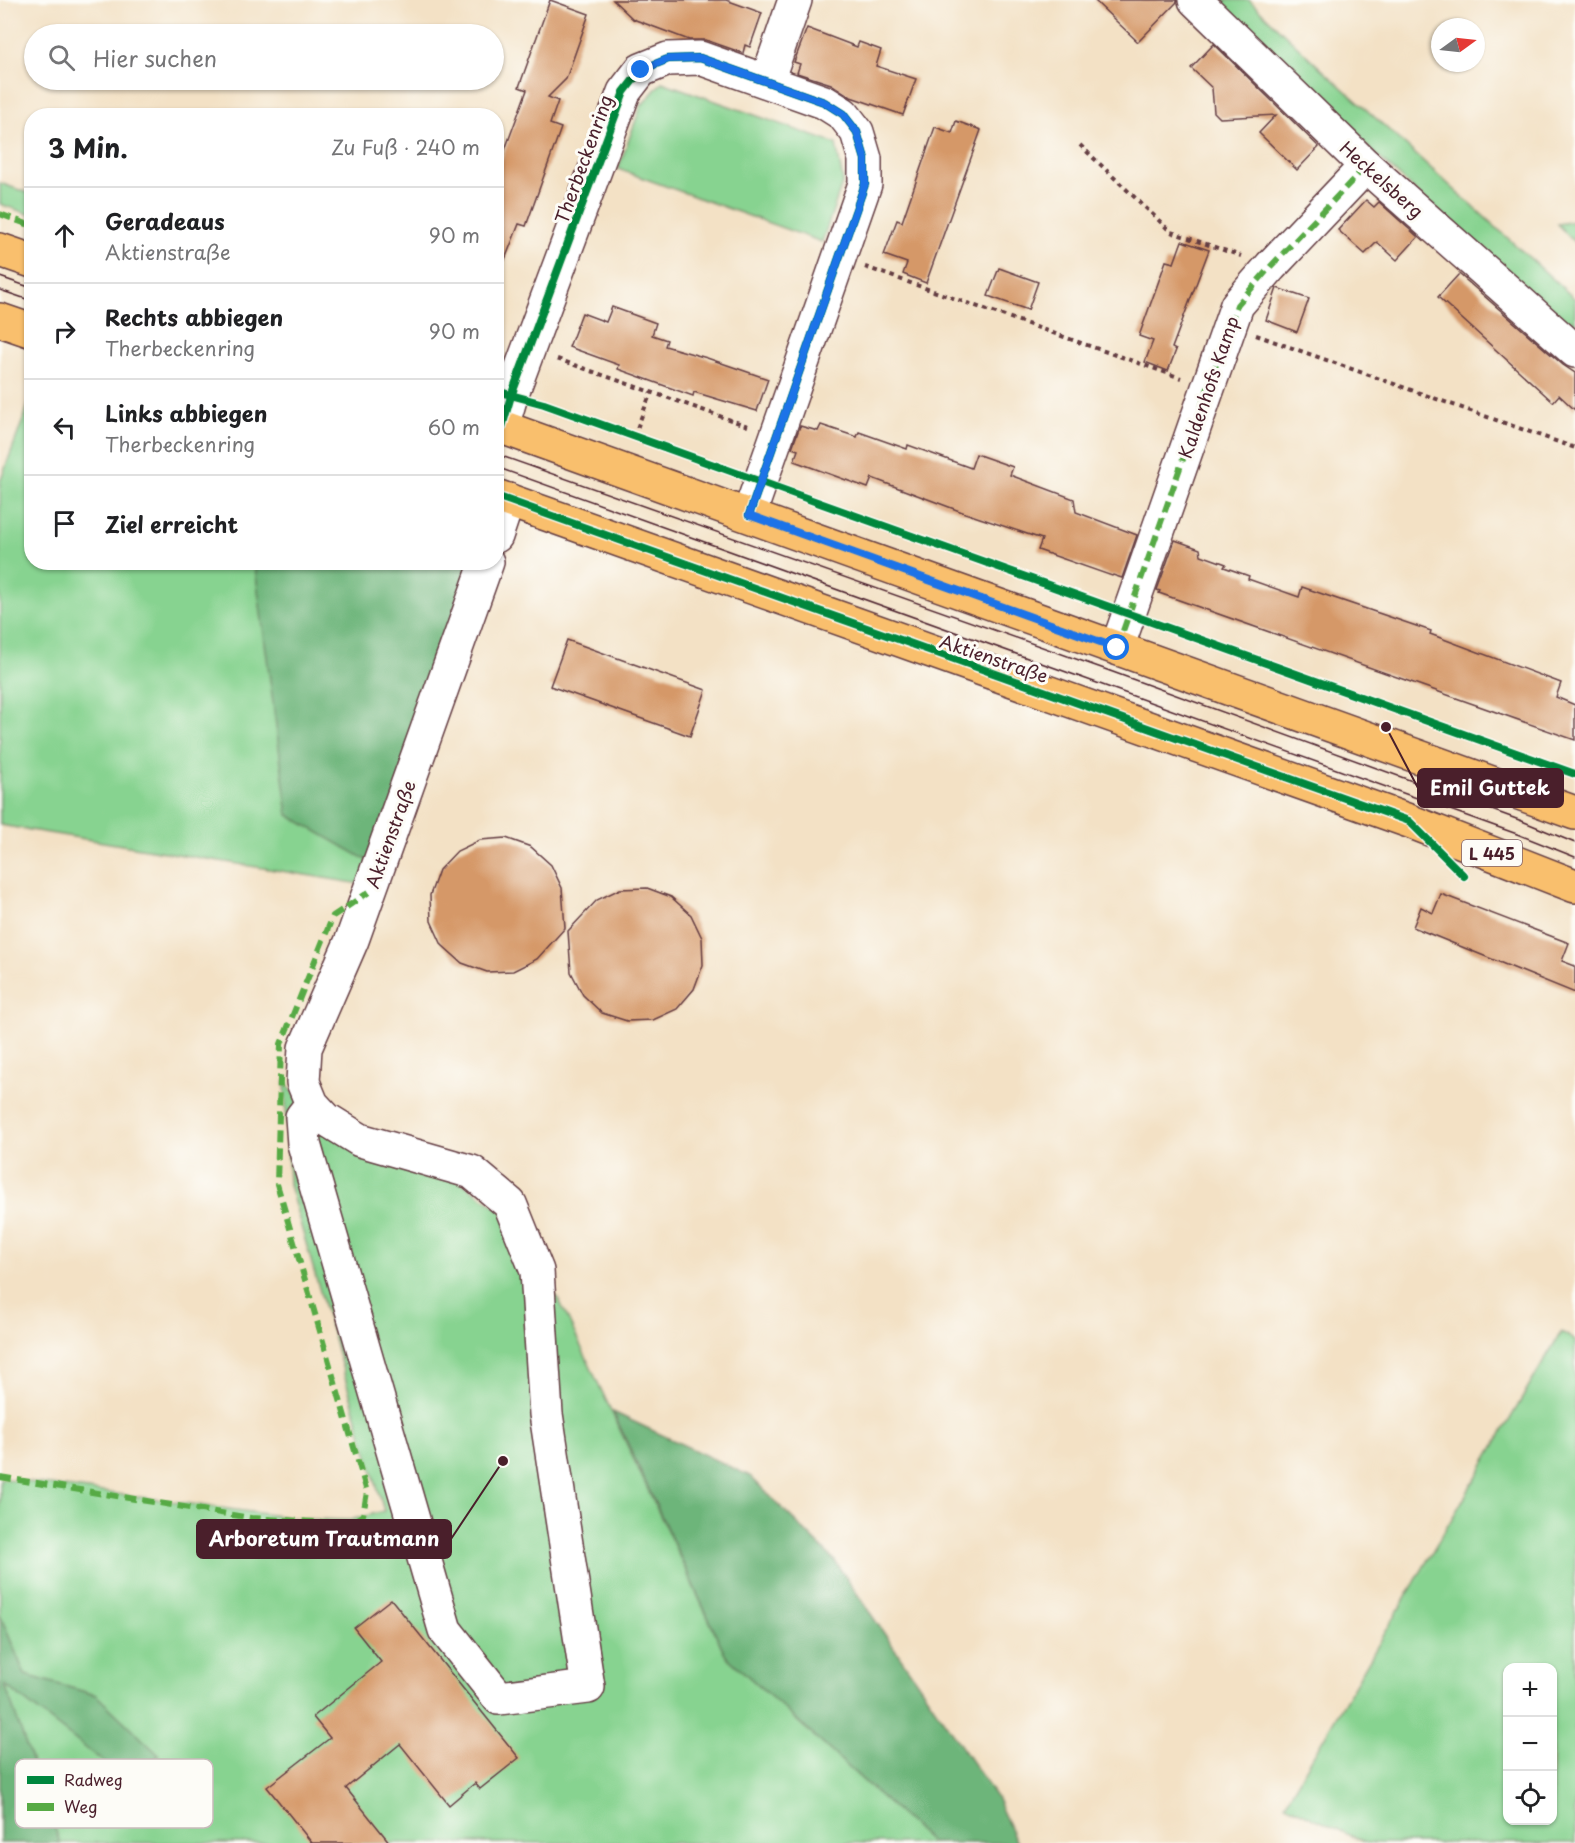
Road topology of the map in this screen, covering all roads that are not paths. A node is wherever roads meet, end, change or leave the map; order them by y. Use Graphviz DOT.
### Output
graph roads {
  1 [pos="795,0"];
  2 [pos="1195,0"];
  3 [pos="767,81"];
  4 [pos="1366,166"];
  5 [pos="0,250"];
  6 [pos="24,258"];
  7 [pos="0,320"];
  8 [pos="24,328"];
  9 [pos="1575,351"];
  10 [pos="504,413"];
  11 [pos="504,428"];
  12 [pos="504,499"];
  13 [pos="749,515"];
  14 [pos="484,570"];
  15 [pos="1117,648"];
  16 [pos="1575,813"];
  17 [pos="1575,886"];
  18 [pos="312,1104"];
  1 -- 3 [label="street"];
  2 -- 4 [label="street, Heckelsberg"];
  3 -- 10 [label="street, Therbeckenring"];
  3 -- 13 [label="street, Therbeckenring"];
  4 -- 9 [label="street, Heckelsberg"];
  4 -- 15 [label="street, Kaldenhofs Kamp"];
  5 -- 6 [label="main road"];
  7 -- 8 [label="main road"];
  11 -- 13 [label="main road"];
  12 -- 17 [label="main road, Aktienstraße / L 445"];
  13 -- 15 [label="main road"];
  14 -- 18 [label="street, Aktienstraße"];
  15 -- 16 [label="main road"];
  18 -- 18 [label="street"];
}
